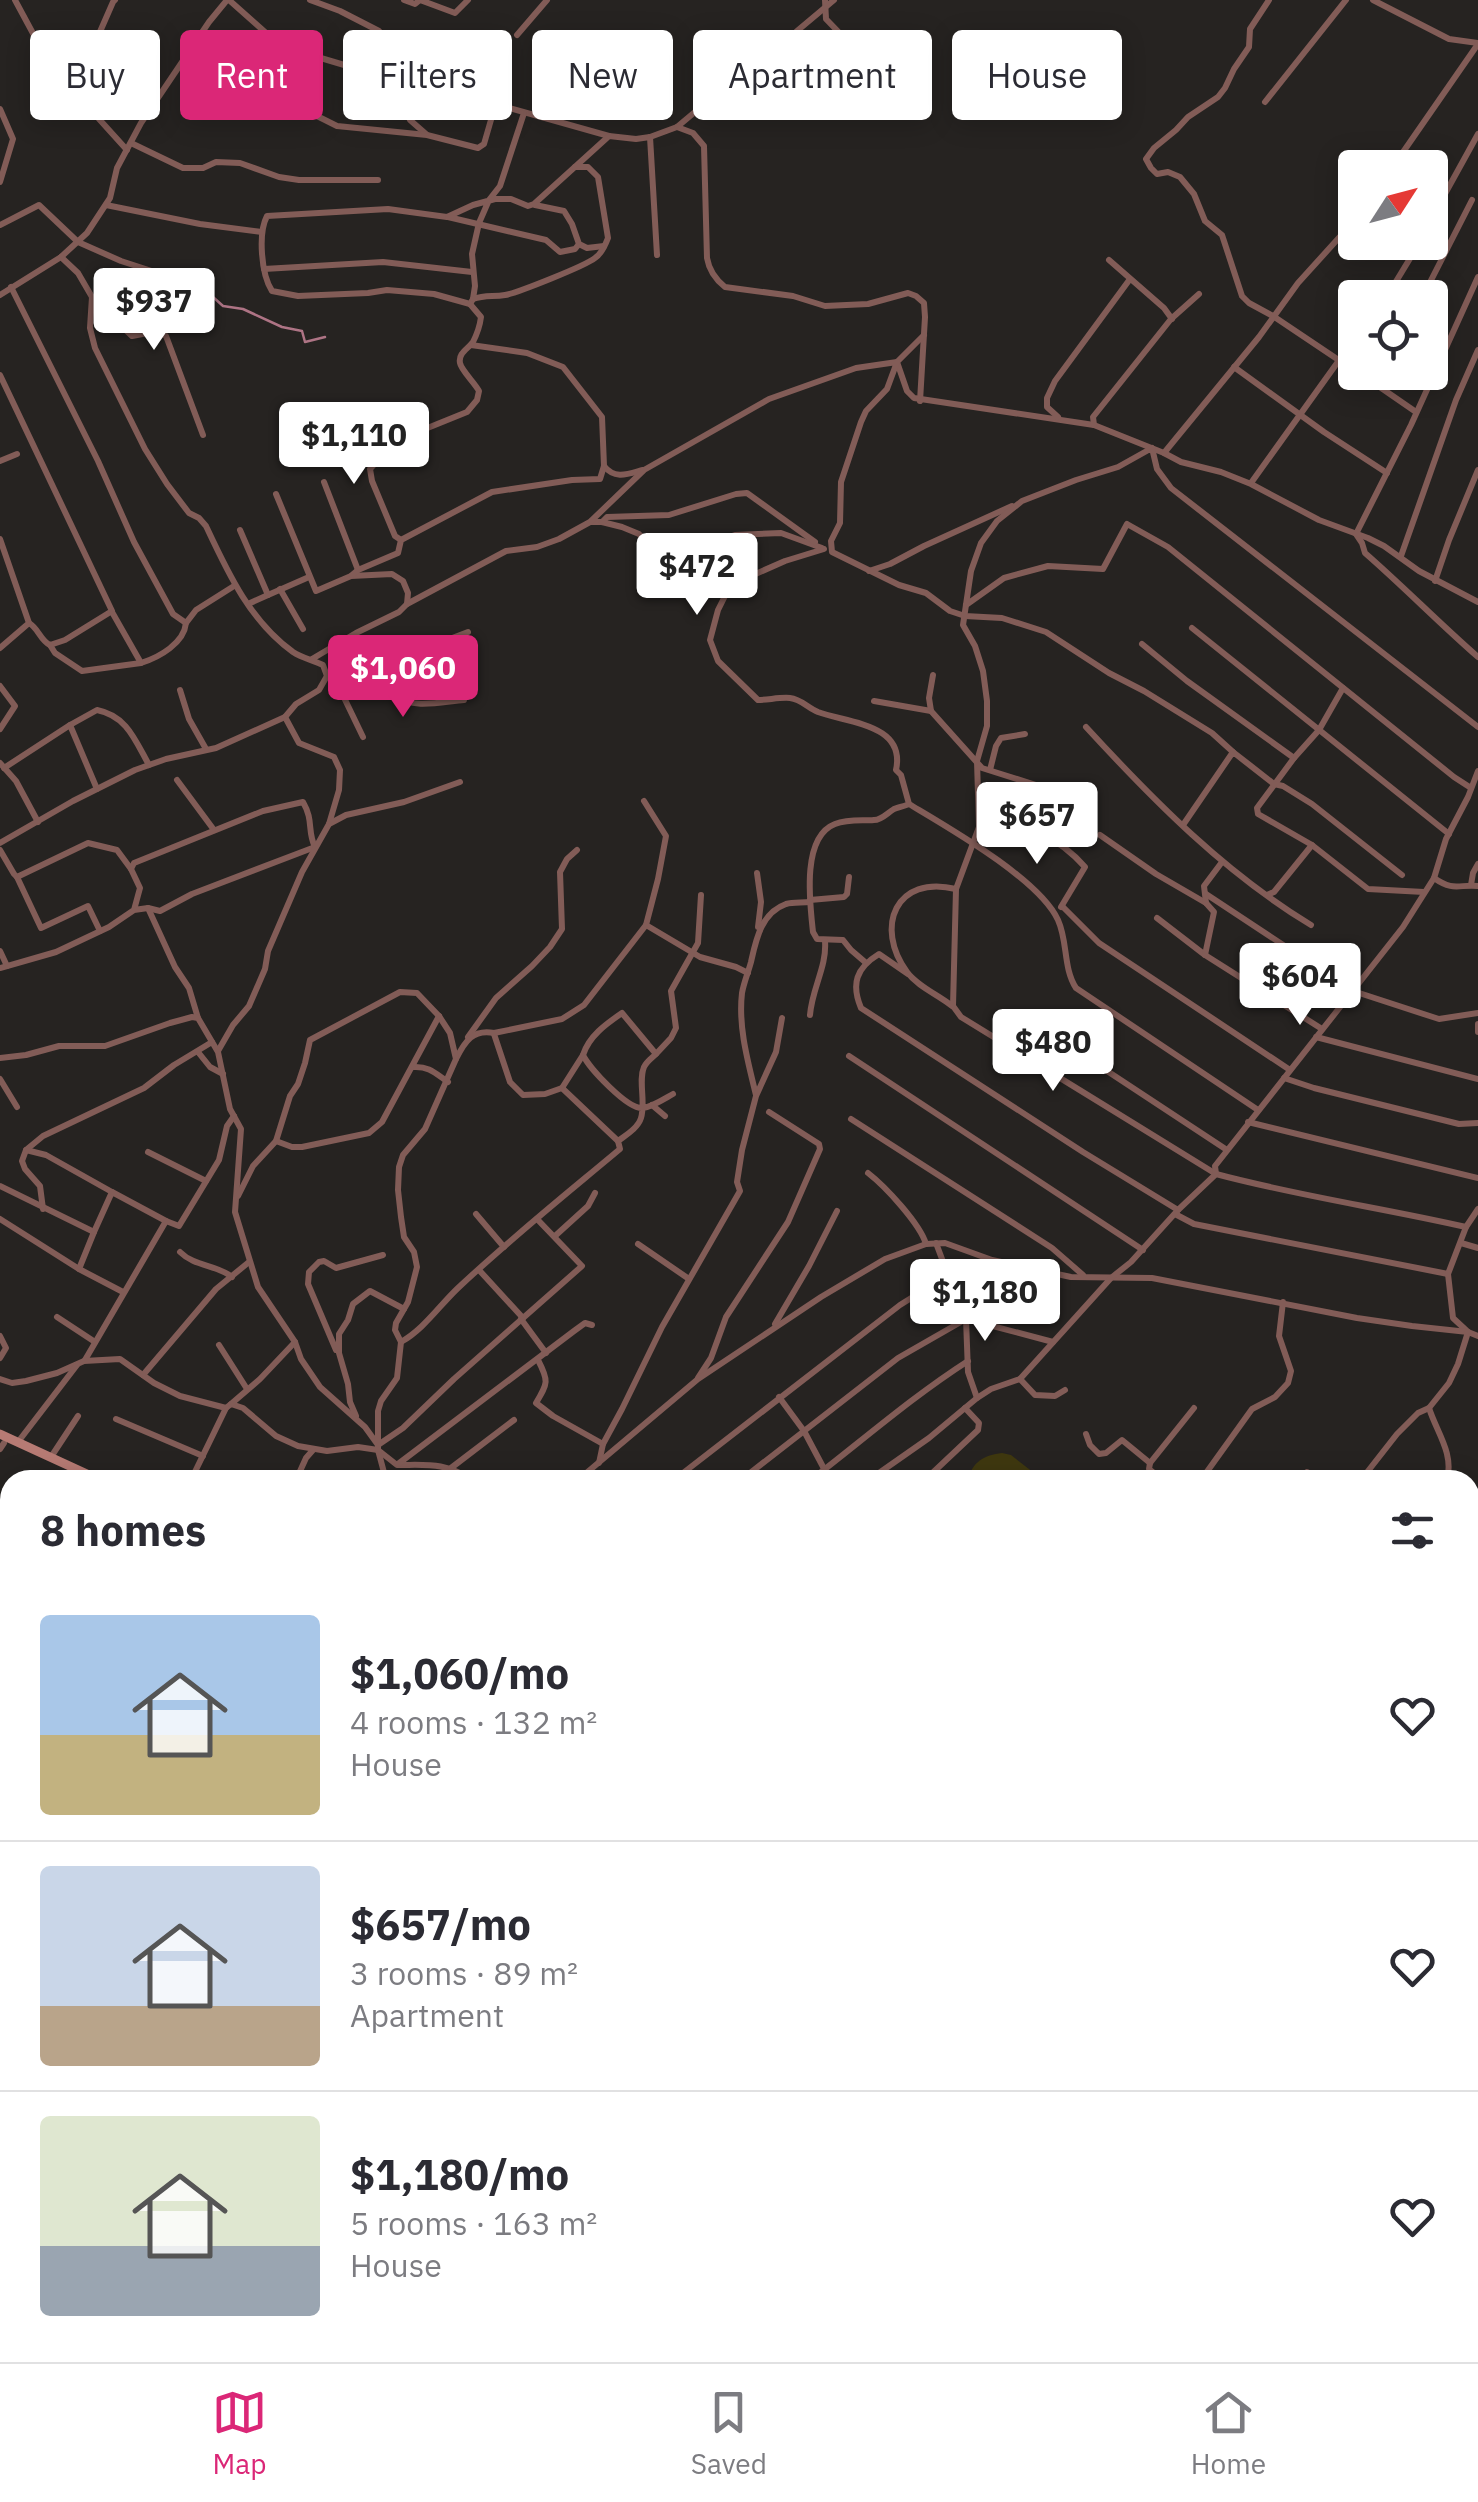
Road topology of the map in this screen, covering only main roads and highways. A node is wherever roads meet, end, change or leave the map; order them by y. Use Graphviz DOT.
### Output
graph roads {
  1 [pos="6,1442"];
  2 [pos="78,1470"];
  1 -- 2 [label="main road"];
}
